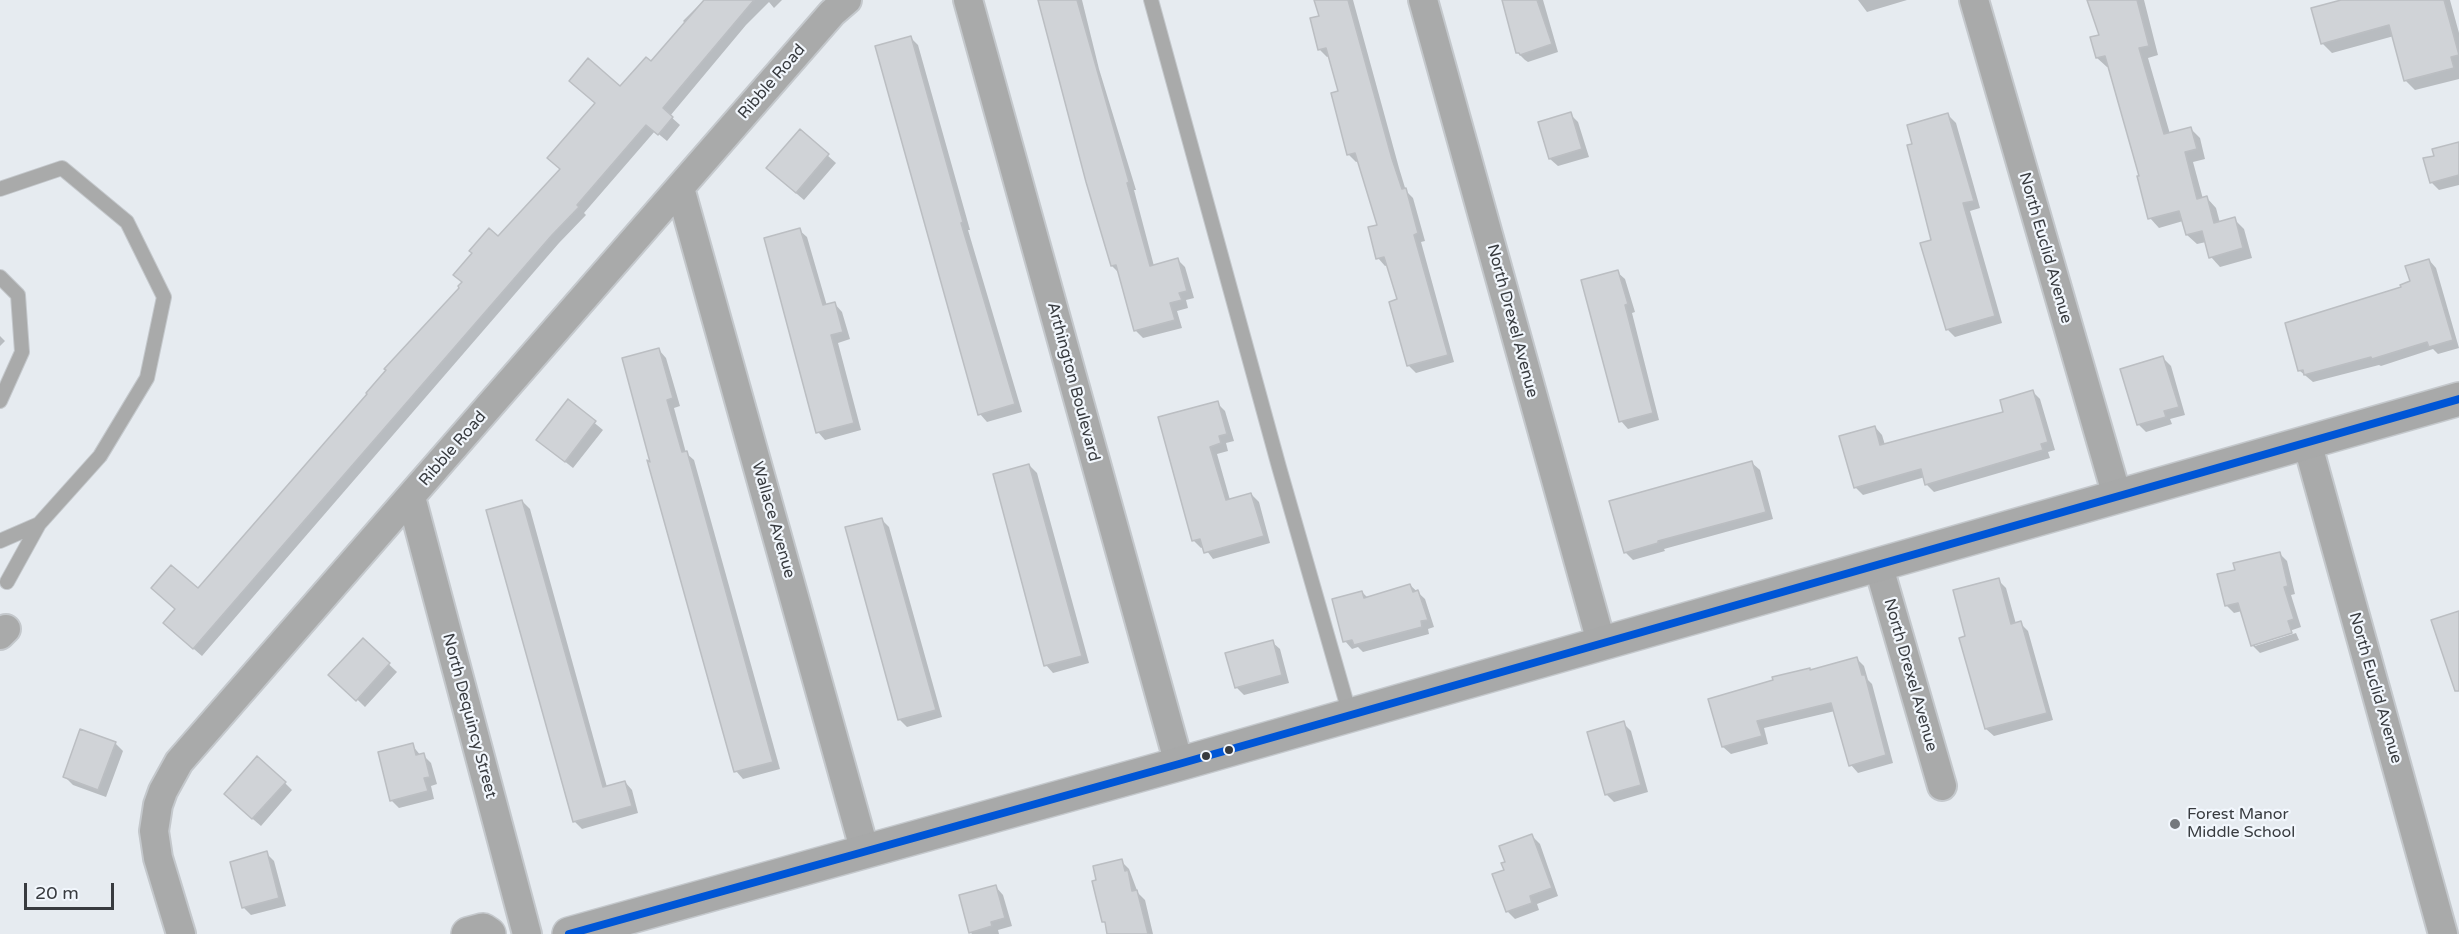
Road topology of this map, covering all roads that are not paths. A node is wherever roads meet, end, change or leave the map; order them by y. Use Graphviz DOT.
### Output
graph roads {
  1 [pos="847,0"];
  2 [pos="968,0"];
  3 [pos="1151,0"];
  4 [pos="1424,0"];
  5 [pos="1974,0"];
  6 [pos="680,188"];
  7 [pos="0,189"];
  8 [pos="0,277"];
  9 [pos="2459,399"];
  10 [pos="0,401"];
  11 [pos="2307,442"];
  12 [pos="2117,496"];
  13 [pos="411,497"];
  14 [pos="39,524"];
  15 [pos="0,541"];
  16 [pos="1878,564"];
  17 [pos="7,582"];
  18 [pos="1601,642"];
  19 [pos="1350,715"];
  20 [pos="1179,765"];
  21 [pos="1942,786"];
  22 [pos="865,852"];
  23 [pos="181,934"];
  24 [pos="468,934"];
  25 [pos="489,934"];
  26 [pos="527,934"];
  27 [pos="570,934"];
  28 [pos="2443,934"];
  1 -- 6 [label="street, Ribble Road"];
  2 -- 20 [label="street, Arthington Boulevard"];
  3 -- 19 [label="lane"];
  4 -- 18 [label="street, North Drexel Avenue"];
  5 -- 12 [label="street, North Euclid Avenue"];
  6 -- 13 [label="street, Ribble Road"];
  6 -- 22 [label="street, Wallace Avenue"];
  7 -- 14 [label="lane"];
  8 -- 10 [label="lane"];
  9 -- 11 [label="main road"];
  11 -- 12 [label="main road"];
  11 -- 28 [label="street, North Euclid Avenue"];
  12 -- 16 [label="main road"];
  13 -- 23 [label="street, Ribble Road"];
  13 -- 26 [label="street, North Dequincy Street"];
  14 -- 15 [label="lane"];
  14 -- 17 [label="lane"];
  16 -- 18 [label="main road"];
  16 -- 21 [label="street, North Drexel Avenue"];
  18 -- 19 [label="main road"];
  19 -- 20 [label="main road"];
  20 -- 22 [label="main road"];
  22 -- 27 [label="main road"];
  24 -- 25 [label="main road"];
}
